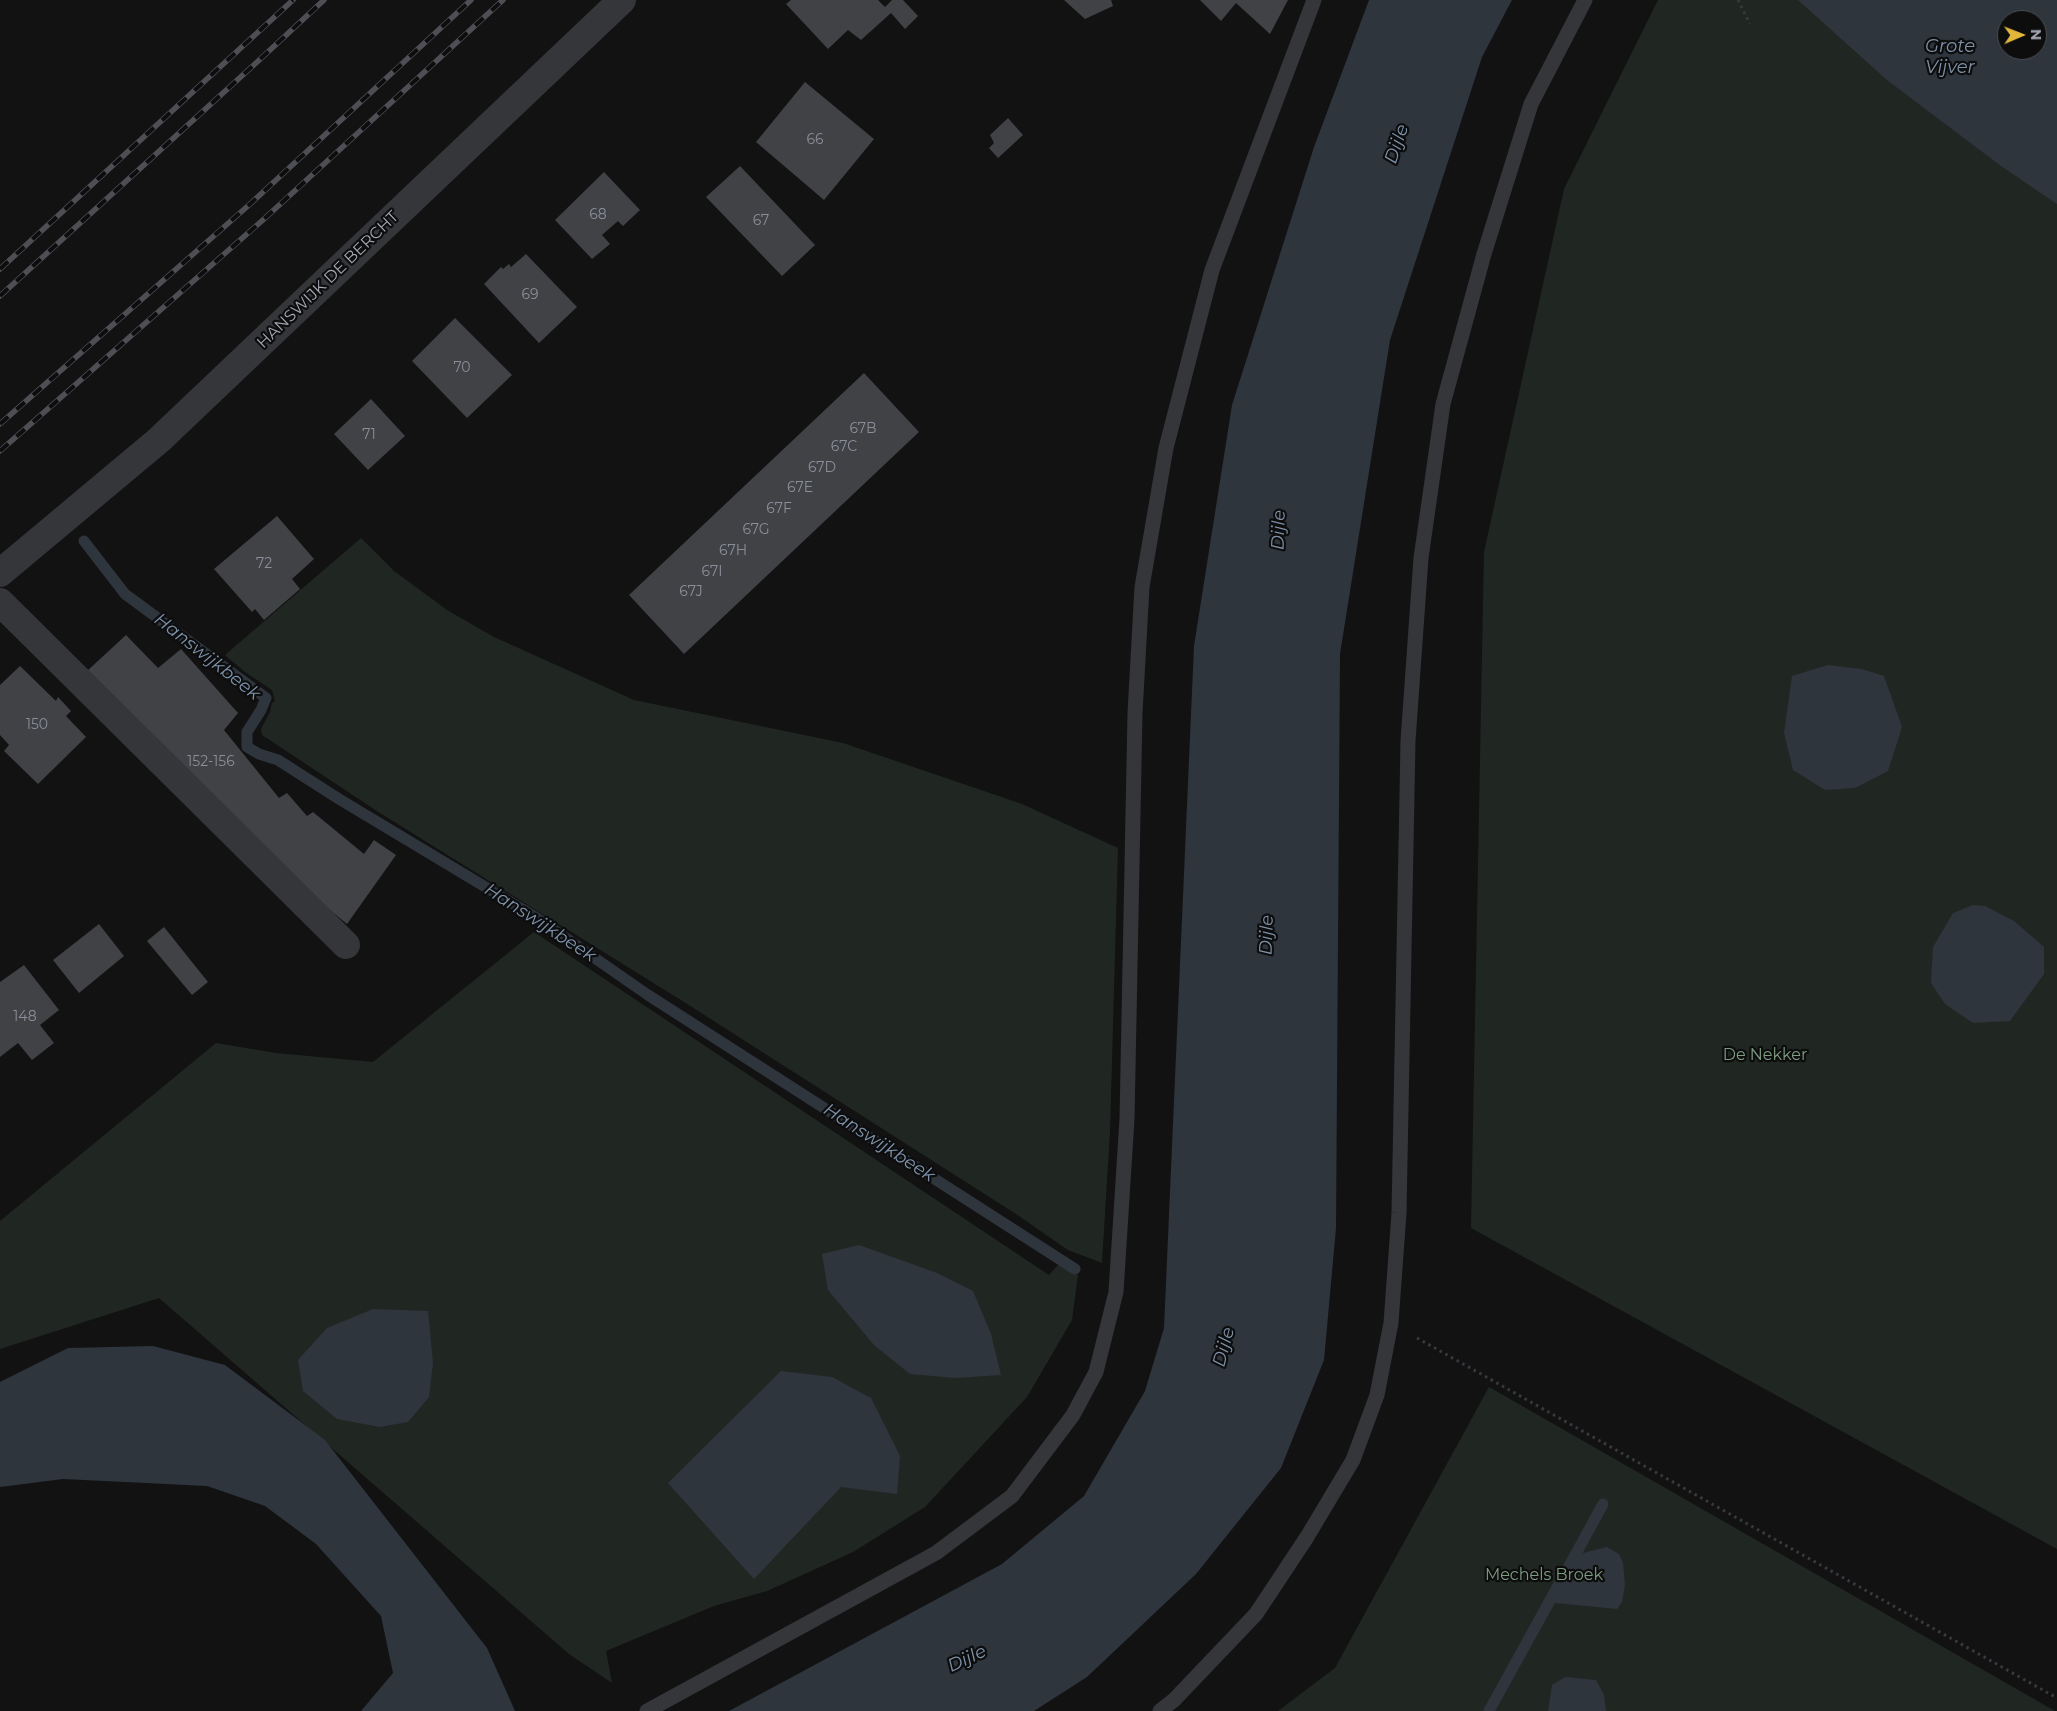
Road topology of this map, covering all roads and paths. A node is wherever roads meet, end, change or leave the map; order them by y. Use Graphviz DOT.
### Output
graph roads {
  1 [pos="622,0"];
  2 [pos="1314,0"];
  3 [pos="1585,0"];
  4 [pos="1738,0"];
  5 [pos="1750,24"];
  6 [pos="0,573"];
  7 [pos="0,602"];
  8 [pos="346,946"];
  9 [pos="1391,1323"];
  10 [pos="2057,1698"];
  11 [pos="647,1711"];
  12 [pos="1160,1711"];
  1 -- 6 [label="street, HANSWIJK DE BERCHT"];
  2 -- 11 [label="lane"];
  3 -- 9 [label="lane"];
  4 -- 5 [label="path"];
  7 -- 8 [label="street"];
  9 -- 10 [label="path"];
  9 -- 12 [label="lane"];
}
